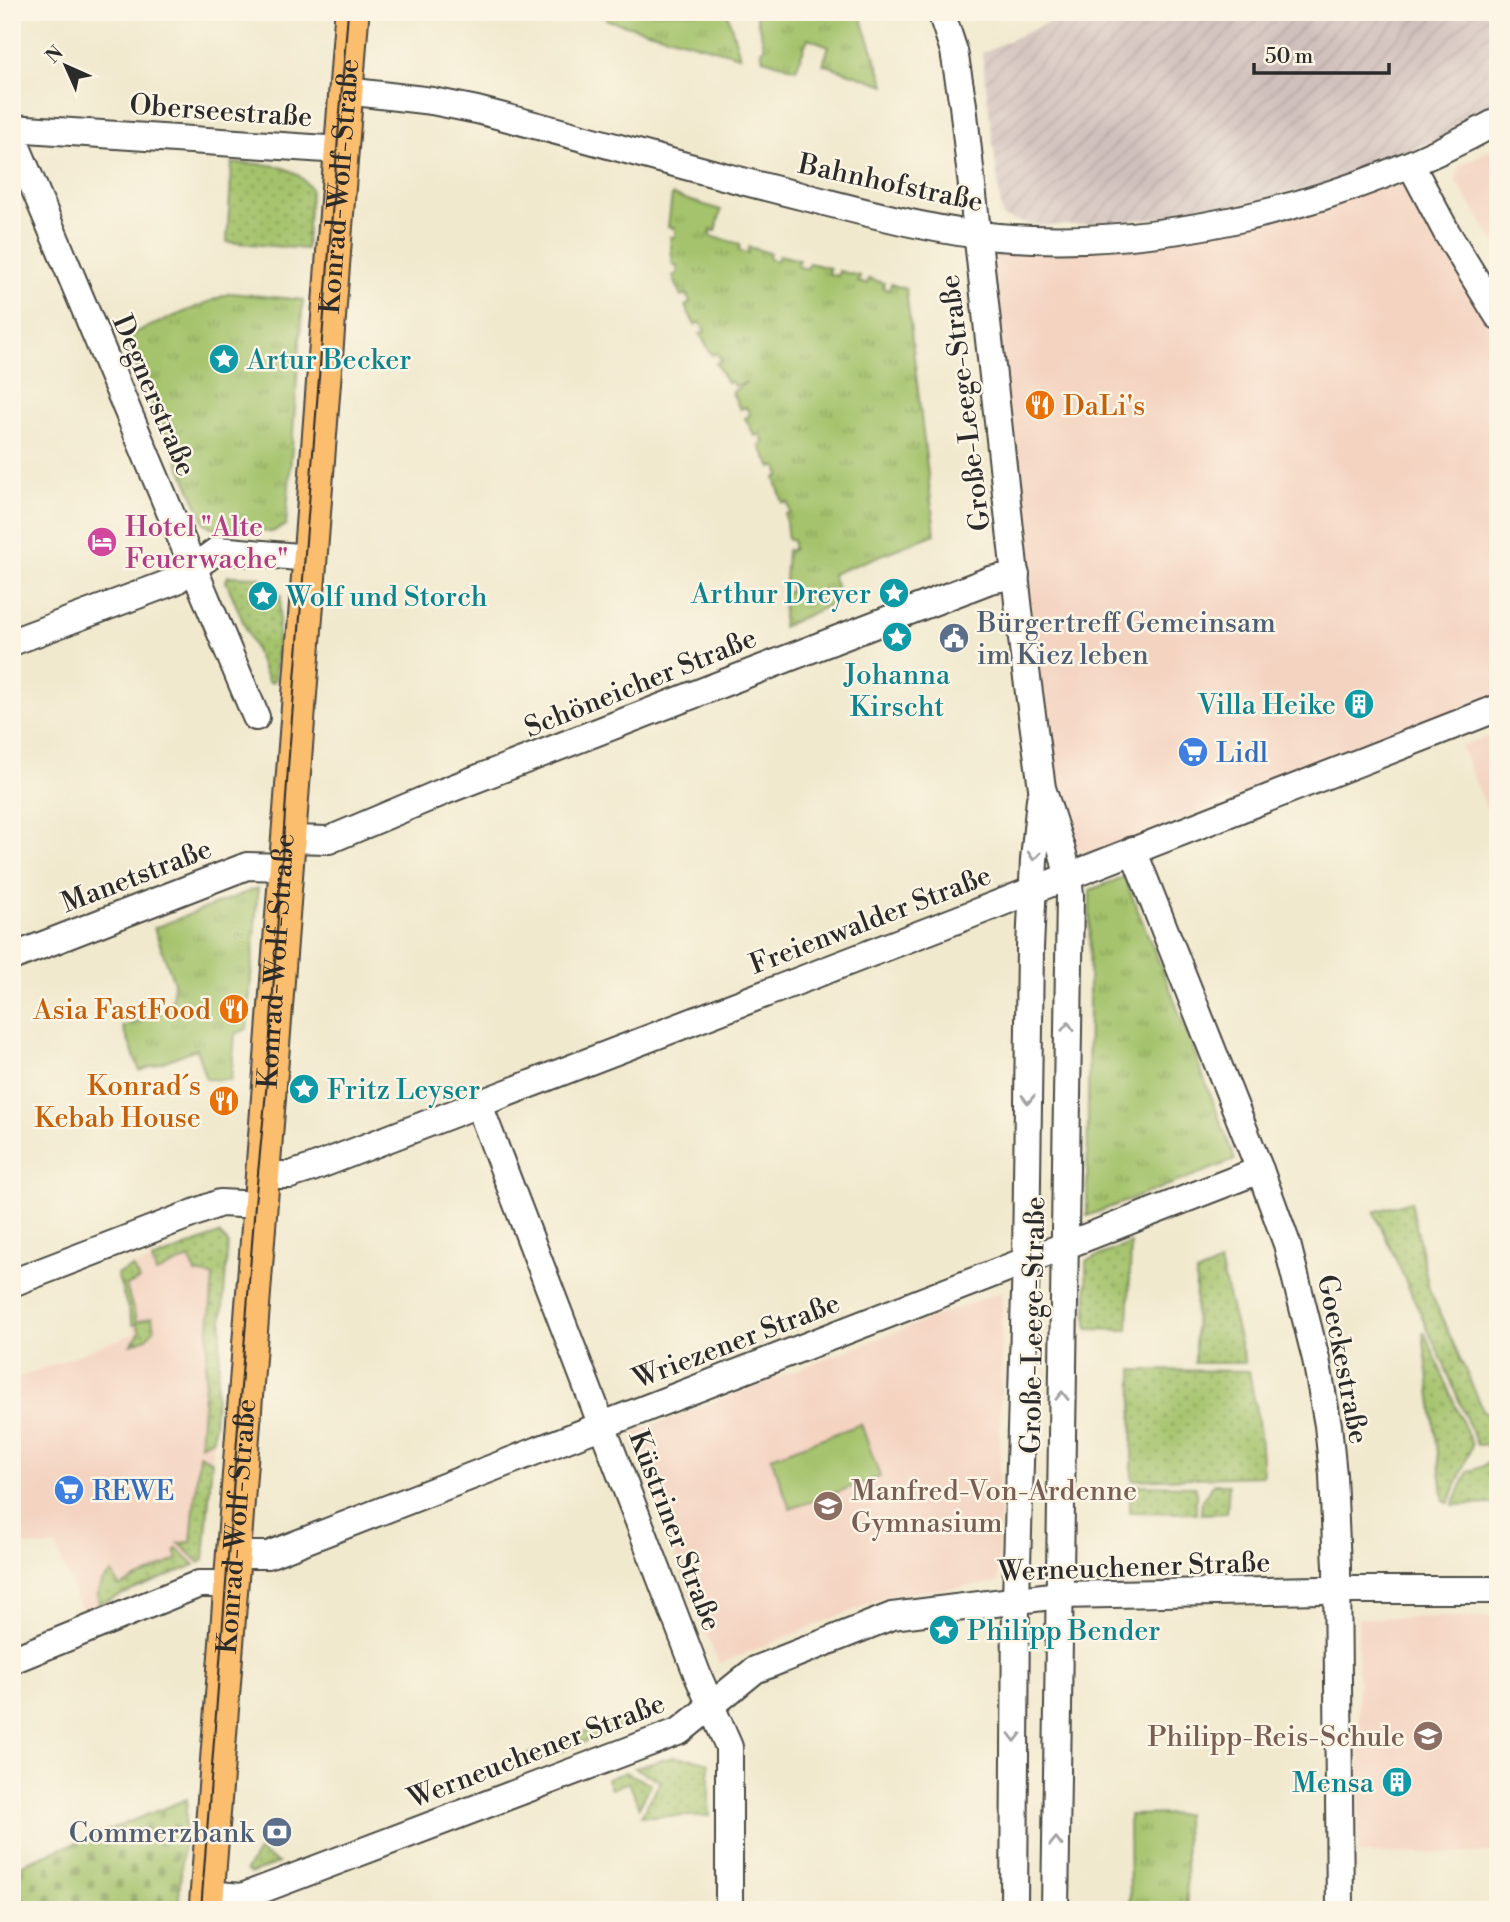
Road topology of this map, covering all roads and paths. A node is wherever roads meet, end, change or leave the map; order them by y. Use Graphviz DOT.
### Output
graph roads {
  1 [pos="352,12"];
  2 [pos="941,12"];
  3 [pos="346,90"];
  4 [pos="1498,121"];
  5 [pos="12,128"];
  6 [pos="12,135"];
  7 [pos="341,150"];
  8 [pos="1411,165"];
  9 [pos="976,234"];
  10 [pos="1498,316"];
  11 [pos="310,558"];
  12 [pos="193,568"];
  13 [pos="1016,575"];
  14 [pos="12,642"];
  15 [pos="1498,708"];
  16 [pos="256,717"];
  17 [pos="1042,788"];
  18 [pos="1133,849"];
  19 [pos="287,853"];
  20 [pos="1069,876"];
  21 [pos="1033,890"];
  22 [pos="12,957"];
  23 [pos="479,1105"];
  24 [pos="1260,1170"];
  25 [pos="261,1190"];
  26 [pos="1065,1245"];
  27 [pos="1026,1259"];
  28 [pos="12,1283"];
  29 [pos="603,1426"];
  30 [pos="232,1570"];
  31 [pos="1337,1590"];
  32 [pos="1498,1590"];
  33 [pos="1059,1595"];
  34 [pos="1016,1599"];
  35 [pos="12,1660"];
  36 [pos="711,1706"];
  37 [pos="206,1902"];
  38 [pos="729,1910"];
  39 [pos="1014,1910"];
  40 [pos="1055,1910"];
  41 [pos="1340,1910"];
  1 -- 3 [label="main road, Konrad-Wolf-Straße"];
  2 -- 9 [label="street, Große-Leege-Straße"];
  3 -- 7 [label="main road, Konrad-Wolf-Straße"];
  3 -- 9 [label="street, Bahnhofstraße"];
  4 -- 8 [label="street, Bahnhofstraße"];
  5 -- 7 [label="street, Oberseestraße"];
  6 -- 12 [label="street, Degnerstraße"];
  7 -- 11 [label="main road, Konrad-Wolf-Straße"];
  8 -- 9 [label="street, Bahnhofstraße"];
  8 -- 10 [label="street"];
  9 -- 13 [label="street, Große-Leege-Straße"];
  11 -- 12 [label="street"];
  11 -- 19 [label="main road, Konrad-Wolf-Straße"];
  12 -- 14 [label="street"];
  12 -- 16 [label="street, Degnerstraße"];
  13 -- 17 [label="street, Große-Leege-Straße"];
  13 -- 19 [label="street, Schöneicher Straße"];
  15 -- 18 [label="street, Freienwalder Straße"];
  17 -- 20 [label="street, Große-Leege-Straße"];
  17 -- 21 [label="street, Große-Leege-Straße, one-way"];
  18 -- 20 [label="street, Freienwalder Straße"];
  18 -- 24 [label="street, Goeckestraße"];
  19 -- 22 [label="street, Manetstraße"];
  19 -- 25 [label="main road, Konrad-Wolf-Straße"];
  20 -- 21 [label="street, Freienwalder Straße"];
  26 -- 20 [label="street, Große-Leege-Straße, one-way"];
  21 -- 23 [label="street, Freienwalder Straße"];
  21 -- 27 [label="street, Große-Leege-Straße, one-way"];
  23 -- 25 [label="street, Freienwalder Straße"];
  23 -- 29 [label="street, Küstriner Straße"];
  24 -- 26 [label="street, Wriezener Straße"];
  24 -- 31 [label="street, Goeckestraße"];
  25 -- 28 [label="street, Freienwalder Straße"];
  25 -- 30 [label="main road, Konrad-Wolf-Straße"];
  26 -- 27 [label="street, Wriezener Straße"];
  33 -- 26 [label="street, Große-Leege-Straße, one-way"];
  27 -- 29 [label="street, Wriezener Straße"];
  27 -- 34 [label="street, Große-Leege-Straße"];
  29 -- 30 [label="street, Wriezener Straße"];
  29 -- 36 [label="street, Küstriner Straße"];
  30 -- 35 [label="street, Wriezener Straße"];
  30 -- 37 [label="main road, Konrad-Wolf-Straße"];
  31 -- 32 [label="street, Werneuchener Straße"];
  31 -- 33 [label="street, Werneuchener Straße"];
  31 -- 41 [label="street, Goeckestraße"];
  33 -- 34 [label="street, Werneuchener Straße"];
  40 -- 33 [label="street, Große-Leege-Straße, one-way"];
  34 -- 36 [label="street, Werneuchener Straße"];
  34 -- 39 [label="street, Große-Leege-Straße, one-way"];
  36 -- 37 [label="street, Werneuchener Straße"];
  36 -- 38 [label="street, Küstriner Straße"];
}
